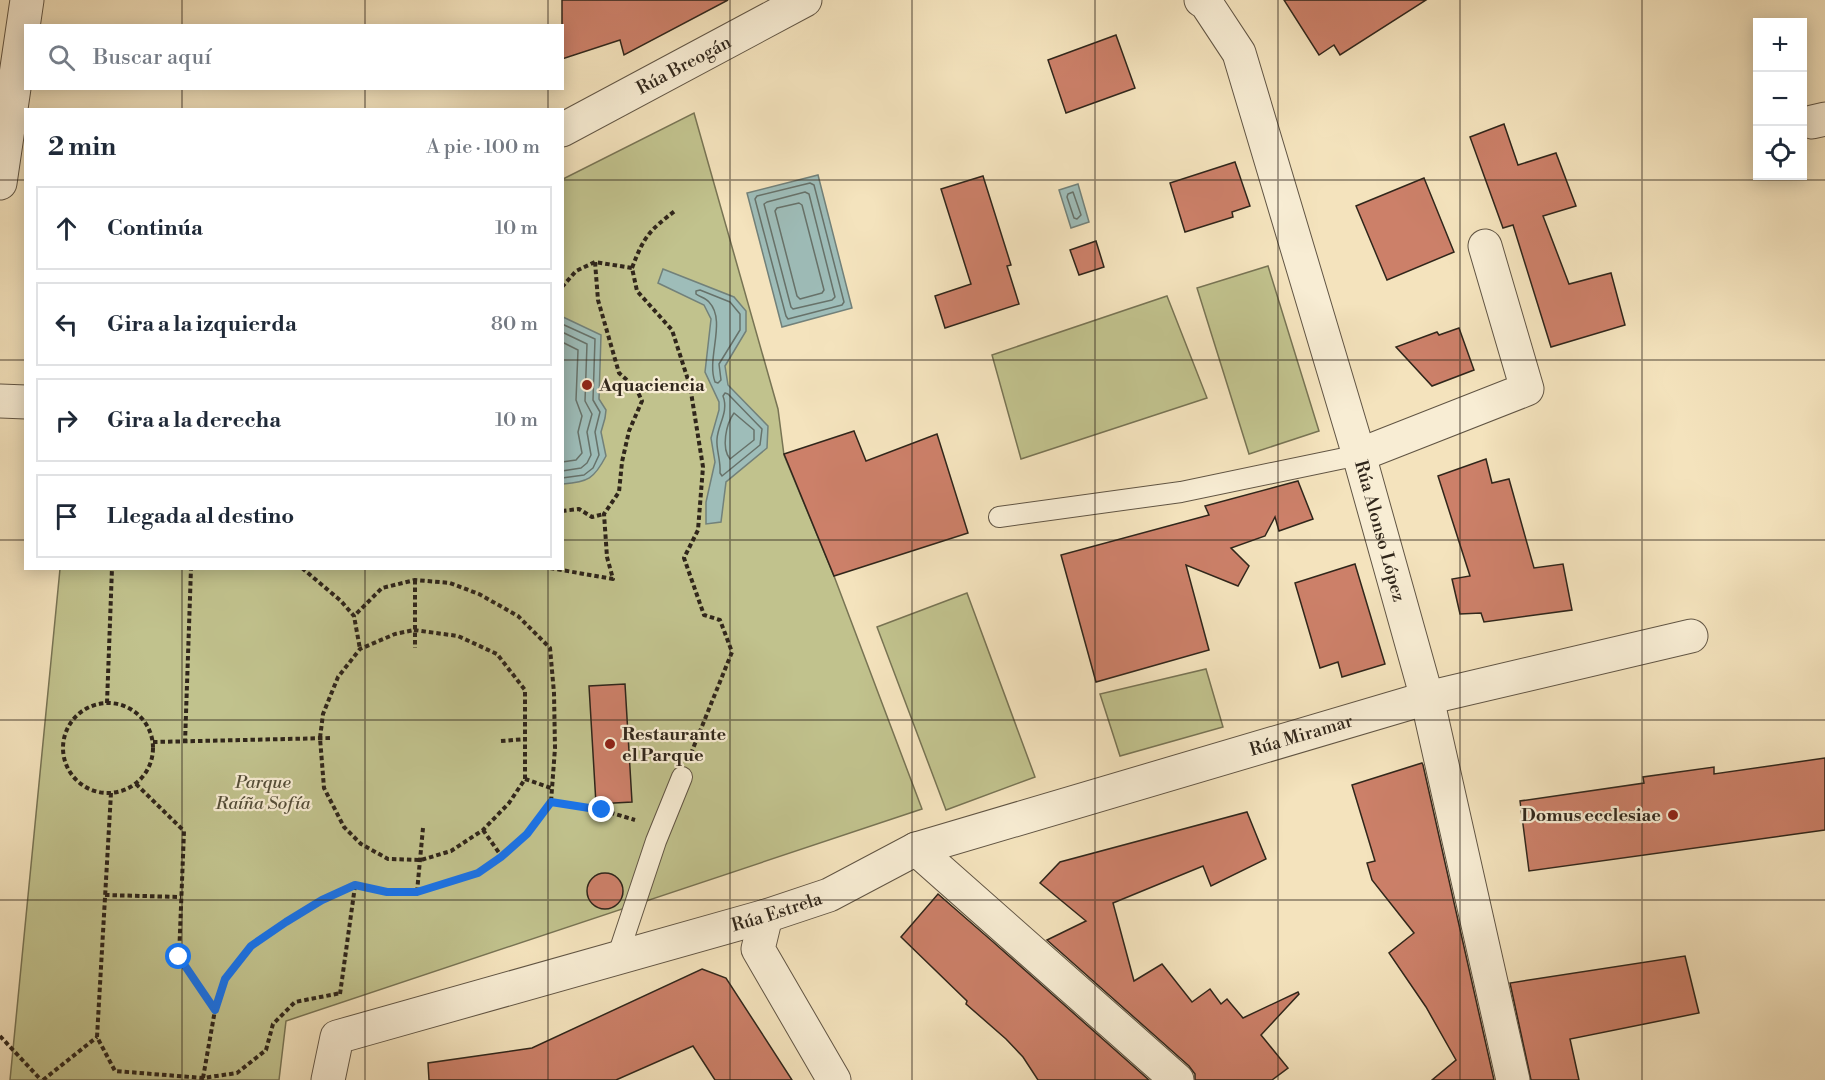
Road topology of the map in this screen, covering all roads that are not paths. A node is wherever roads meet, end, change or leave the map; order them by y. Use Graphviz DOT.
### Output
graph roads {
  1 [pos="27,0"];
  2 [pos="805,0"];
  3 [pos="1201,0"];
  4 [pos="564,129"];
  5 [pos="0,183"];
  6 [pos="1485,246"];
  7 [pos="0,401"];
  8 [pos="24,402"];
  9 [pos="1359,455"];
  10 [pos="999,518"];
  11 [pos="1691,636"];
  12 [pos="1427,698"];
  13 [pos="682,777"];
  14 [pos="916,849"];
  15 [pos="766,916"];
  16 [pos="618,958"];
  17 [pos="328,1080"];
  18 [pos="834,1080"];
  19 [pos="1177,1080"];
  20 [pos="1513,1080"];
  1 -- 5 [label="street"];
  2 -- 4 [label="street, Rúa Breogán"];
  3 -- 9 [label="street, Rúa Alonso López"];
  6 -- 9 [label="street"];
  7 -- 8 [label="street"];
  9 -- 10 [label="lane"];
  9 -- 12 [label="street, Rúa Alonso López"];
  11 -- 12 [label="street, Rúa Miramar"];
  12 -- 14 [label="street, Rúa Miramar"];
  12 -- 20 [label="street, Rúa Alonso López"];
  13 -- 16 [label="lane"];
  14 -- 15 [label="street, Rúa Estrela"];
  14 -- 19 [label="street"];
  15 -- 16 [label="street, Rúa Estrela"];
  15 -- 18 [label="street"];
  16 -- 17 [label="street, Rúa Estrela"];
}
